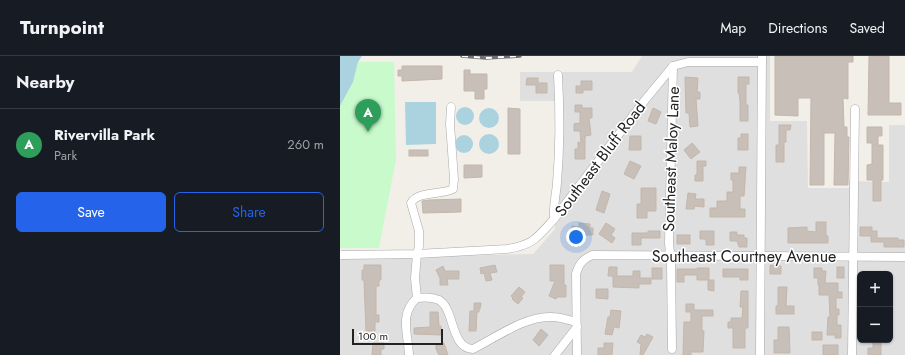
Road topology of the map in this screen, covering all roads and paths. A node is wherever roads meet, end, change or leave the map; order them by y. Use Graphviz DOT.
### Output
graph roads {
  1 [pos="762,59"];
  2 [pos="673,66"];
  3 [pos="558,75"];
  4 [pos="451,107"];
  5 [pos="855,109"];
  6 [pos="554,219"];
  7 [pos="417,254"];
  8 [pos="342,255"];
  9 [pos="669,256"];
  10 [pos="761,256"];
  11 [pos="905,256"];
  12 [pos="853,257"];
  13 [pos="417,298"];
  14 [pos="577,325"];
  15 [pos="672,349"];
  16 [pos="409,355"];
  17 [pos="555,355"];
  18 [pos="577,355"];
  19 [pos="760,355"];
  20 [pos="852,355"];
  1 -- 2 [label="street"];
  1 -- 10 [label="street"];
  2 -- 6 [label="street, Southeast Bluff Road"];
  2 -- 9 [label="street, Southeast Maloy Lane"];
  3 -- 6 [label="street"];
  4 -- 7 [label="street"];
  5 -- 12 [label="street"];
  6 -- 7 [label="street, Southeast Bluff Road"];
  7 -- 8 [label="street"];
  7 -- 13 [label="street"];
  9 -- 10 [label="street, Southeast Courtney Avenue"];
  9 -- 14 [label="street, Southeast Courtney Avenue"];
  9 -- 15 [label="street, Southeast Maloy Lane"];
  10 -- 12 [label="street, Southeast Courtney Avenue"];
  10 -- 19 [label="street"];
  11 -- 12 [label="street, Southeast Courtney Avenue"];
  12 -- 20 [label="street"];
  13 -- 14 [label="street"];
  13 -- 16 [label="street"];
  14 -- 17 [label="street"];
  14 -- 18 [label="street"];
}
